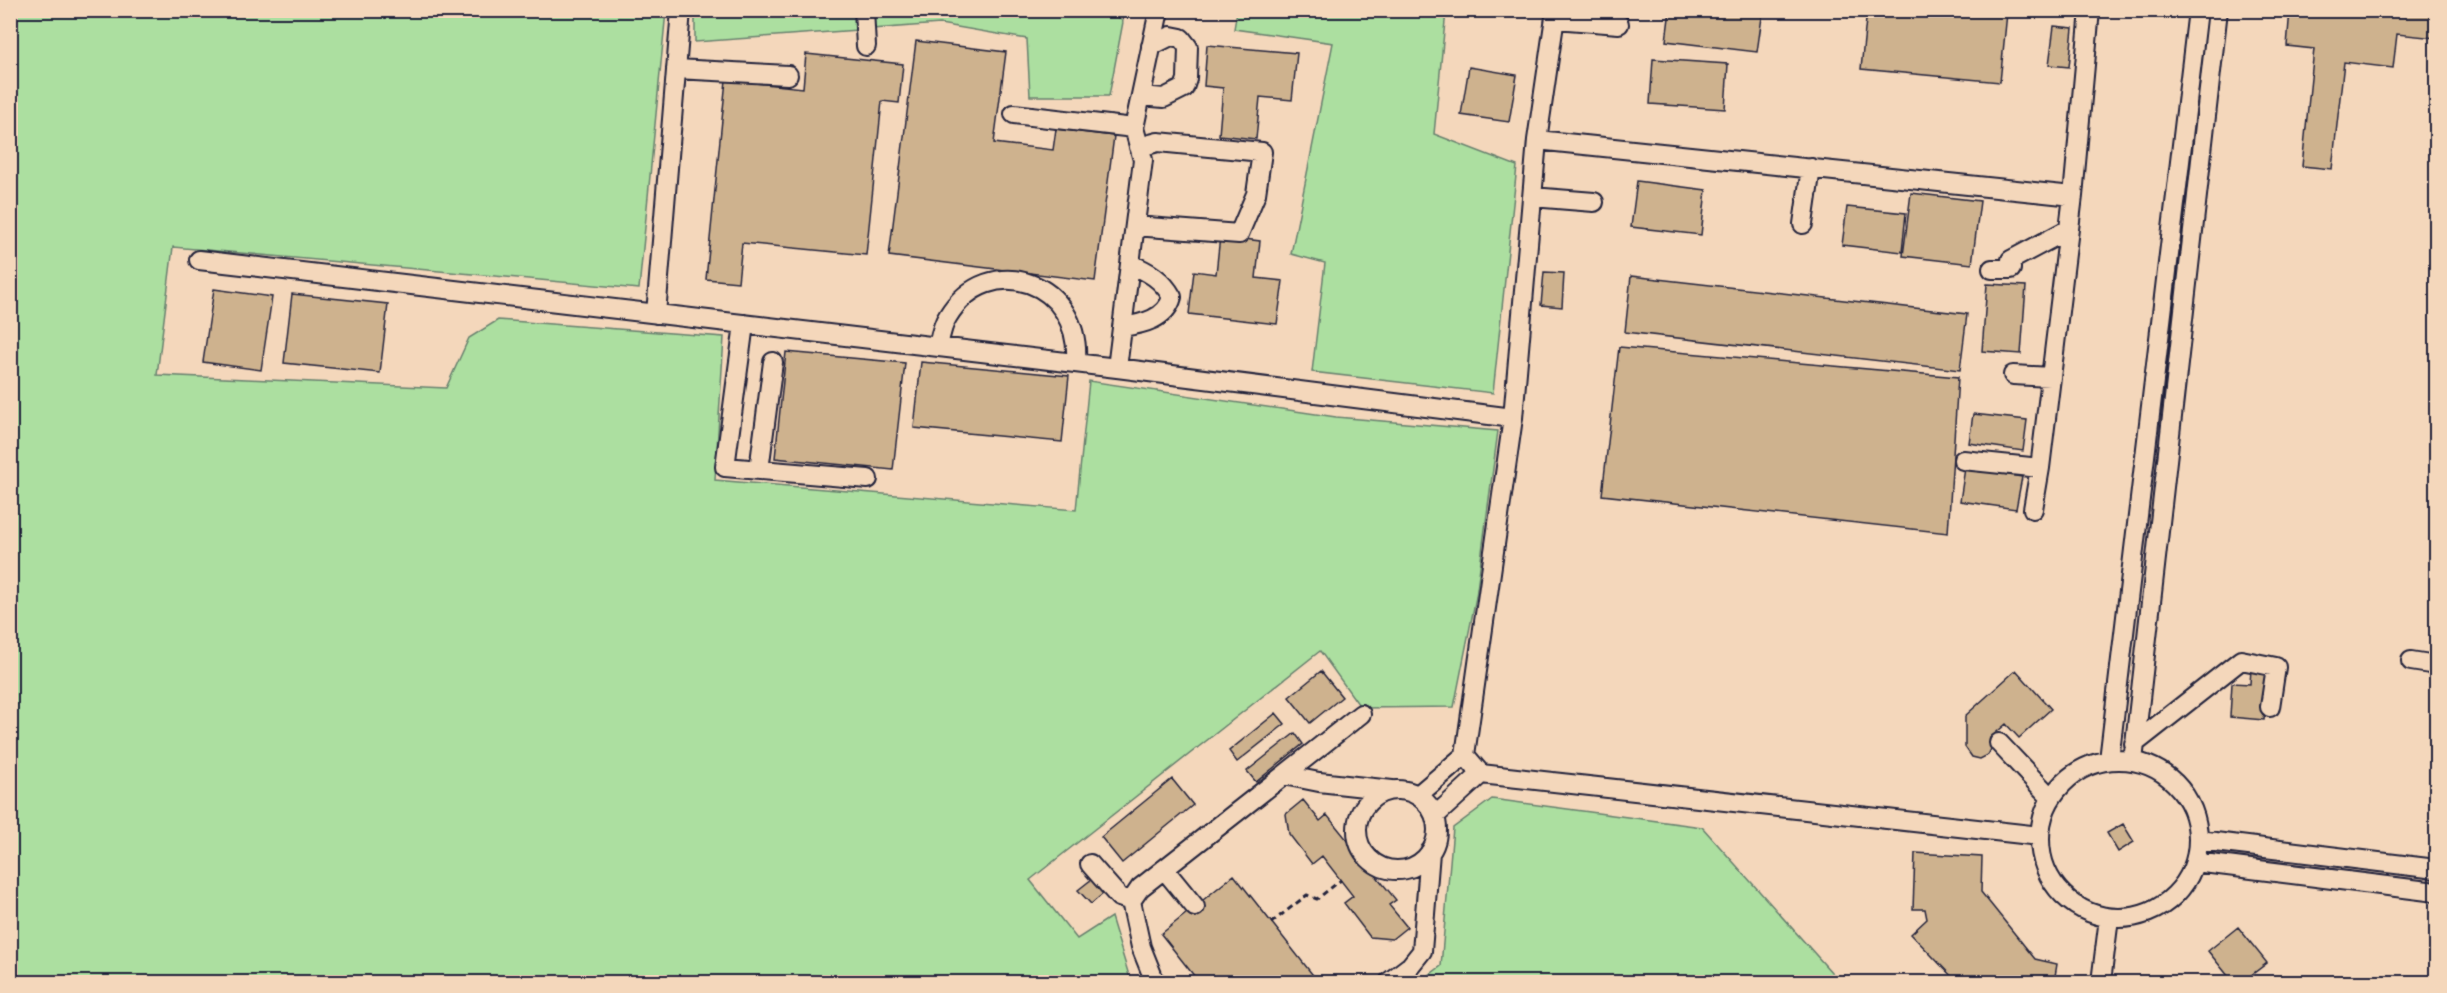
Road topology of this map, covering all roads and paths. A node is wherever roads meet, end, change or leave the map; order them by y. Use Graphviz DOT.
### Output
graph roads {
  1 [pos="681,10"];
  2 [pos="864,10"];
  3 [pos="1155,10"];
  4 [pos="2198,10"];
  5 [pos="2218,10"];
  6 [pos="2089,11"];
  7 [pos="1556,15"];
  8 [pos="1619,24"];
  9 [pos="867,46"];
  10 [pos="1151,46"];
  11 [pos="676,69"];
  12 [pos="788,75"];
  13 [pos="1141,96"];
  14 [pos="1014,114"];
  15 [pos="1134,128"];
  16 [pos="1537,140"];
  17 [pos="1139,147"];
  18 [pos="1811,168"];
  19 [pos="2073,196"];
  20 [pos="1532,197"];
  21 [pos="1594,202"];
  22 [pos="1803,224"];
  23 [pos="1135,226"];
  24 [pos="2068,229"];
  25 [pos="199,260"];
  26 [pos="1130,264"];
  27 [pos="1992,269"];
  28 [pos="656,314"];
  29 [pos="744,324"];
  30 [pos="1122,327"];
  31 [pos="938,347"];
  32 [pos="773,362"];
  33 [pos="1076,363"];
  34 [pos="1118,368"];
  35 [pos="2013,375"];
  36 [pos="2051,377"];
  37 [pos="1514,418"];
  38 [pos="1963,460"];
  39 [pos="2040,468"];
  40 [pos="759,470"];
  41 [pos="868,479"];
  42 [pos="2033,509"];
  43 [pos="2411,661"];
  44 [pos="2436,664"];
  45 [pos="2271,707"];
  46 [pos="1361,714"];
  47 [pos="1999,743"];
  48 [pos="2134,752"];
  49 [pos="1465,755"];
  50 [pos="2109,760"];
  51 [pos="1481,774"];
  52 [pos="1284,775"];
  53 [pos="1392,790"];
  54 [pos="1418,795"];
  55 [pos="2051,798"];
  56 [pos="1435,816"];
  57 [pos="2040,836"];
  58 [pos="2199,840"];
  59 [pos="1430,852"];
  60 [pos="2195,862"];
  61 [pos="1090,864"];
  62 [pos="1164,869"];
  63 [pos="2436,869"];
  64 [pos="1341,880"];
  65 [pos="2436,892"];
  66 [pos="1131,901"];
  67 [pos="1195,907"];
  68 [pos="2109,918"];
  69 [pos="1271,923"];
  70 [pos="1155,982"];
  71 [pos="1389,982"];
  72 [pos="2101,982"];
  1 -- 11 [label="lane"];
  2 -- 9 [label="lane"];
  3 -- 10 [label="lane"];
  4 -- 50 [label="lane"];
  5 -- 48 [label="lane"];
  6 -- 19 [label="lane"];
  7 -- 8 [label="lane"];
  7 -- 16 [label="lane"];
  10 -- 13 [label="lane"];
  10 -- 13 [label="lane"];
  11 -- 12 [label="lane"];
  11 -- 28 [label="lane"];
  13 -- 15 [label="lane"];
  14 -- 15 [label="lane"];
  15 -- 17 [label="lane"];
  16 -- 18 [label="lane"];
  16 -- 20 [label="lane"];
  17 -- 23 [label="lane"];
  17 -- 23 [label="lane"];
  18 -- 19 [label="lane"];
  18 -- 22 [label="lane"];
  19 -- 24 [label="lane"];
  20 -- 21 [label="lane"];
  20 -- 37 [label="lane"];
  23 -- 26 [label="lane"];
  24 -- 27 [label="lane"];
  24 -- 36 [label="lane"];
  25 -- 28 [label="lane"];
  26 -- 30 [label="lane"];
  26 -- 30 [label="lane"];
  28 -- 29 [label="lane"];
  29 -- 31 [label="lane"];
  29 -- 40 [label="lane"];
  30 -- 34 [label="lane"];
  31 -- 33 [label="lane"];
  31 -- 33 [label="lane"];
  32 -- 40 [label="lane"];
  33 -- 34 [label="lane"];
  34 -- 37 [label="lane"];
  35 -- 36 [label="lane"];
  36 -- 39 [label="lane"];
  37 -- 49 [label="lane"];
  38 -- 39 [label="lane"];
  39 -- 42 [label="lane"];
  40 -- 41 [label="lane"];
  43 -- 44 [label="lane"];
  45 -- 48 [label="lane"];
  46 -- 52 [label="lane"];
  47 -- 55 [label="lane"];
  48 -- 50 [label="lane"];
  48 -- 58 [label="lane"];
  49 -- 51 [label="lane"];
  49 -- 54 [label="lane"];
  50 -- 55 [label="lane"];
  51 -- 56 [label="lane"];
  51 -- 57 [label="lane"];
  52 -- 53 [label="lane"];
  52 -- 62 [label="lane"];
  53 -- 54 [label="lane"];
  53 -- 59 [label="lane"];
  54 -- 56 [label="lane"];
  55 -- 57 [label="lane"];
  56 -- 59 [label="lane"];
  57 -- 68 [label="lane"];
  58 -- 60 [label="lane"];
  58 -- 63 [label="lane"];
  59 -- 71 [label="lane"];
  60 -- 65 [label="lane"];
  60 -- 68 [label="lane"];
  61 -- 66 [label="lane"];
  62 -- 66 [label="lane"];
  62 -- 67 [label="lane"];
  64 -- 69 [label="path"];
  66 -- 70 [label="lane"];
  68 -- 72 [label="lane"];
}
